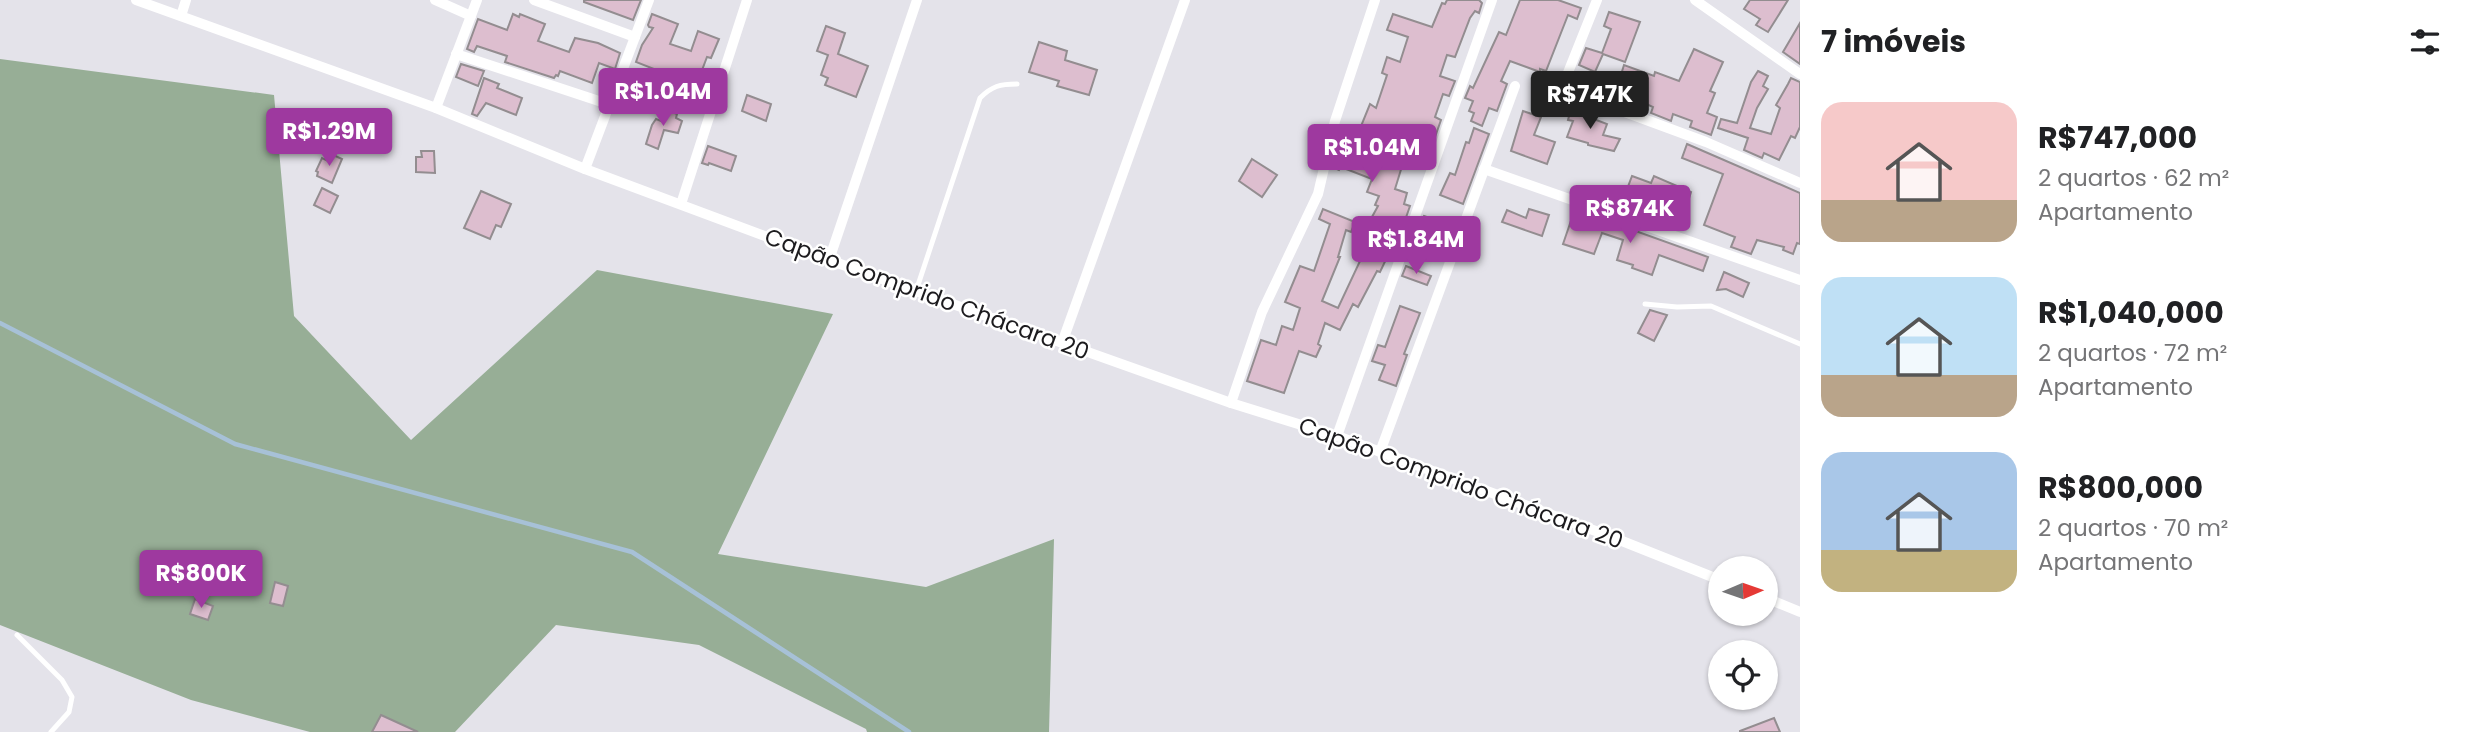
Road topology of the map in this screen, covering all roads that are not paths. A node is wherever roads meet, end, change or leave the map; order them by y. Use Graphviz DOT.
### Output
graph roads {
  1 [pos="136,0"];
  2 [pos="186,0"];
  3 [pos="435,0"];
  4 [pos="477,0"];
  5 [pos="534,0"];
  6 [pos="649,0"];
  7 [pos="747,0"];
  8 [pos="917,0"];
  9 [pos="1185,0"];
  10 [pos="1375,0"];
  11 [pos="1492,0"];
  12 [pos="1597,0"];
  13 [pos="1695,0"];
  14 [pos="181,16"];
  15 [pos="471,16"];
  16 [pos="635,37"];
  17 [pos="456,54"];
  18 [pos="1800,74"];
  19 [pos="1017,84"];
  20 [pos="1514,86"];
  21 [pos="611,105"];
  22 [pos="436,108"];
  23 [pos="585,169"];
  24 [pos="1484,169"];
  25 [pos="1800,183"];
  26 [pos="681,204"];
  27 [pos="828,260"];
  28 [pos="1800,280"];
  29 [pos="915,291"];
  30 [pos="1645,304"];
  31 [pos="1062,343"];
  32 [pos="1800,344"];
  33 [pos="1231,403"];
  34 [pos="1337,436"];
  35 [pos="1380,452"];
  36 [pos="1708,575"];
  37 [pos="1778,603"];
  38 [pos="1800,612"];
  39 [pos="17,635"];
  40 [pos="51,732"];
  1 -- 14 [label="street, Capão Comprido Chácara 20"];
  2 -- 14 [label="street"];
  3 -- 15 [label="street"];
  4 -- 15 [label="street"];
  5 -- 16 [label="street"];
  6 -- 16 [label="street"];
  7 -- 26 [label="street"];
  8 -- 27 [label="street"];
  9 -- 31 [label="street"];
  10 -- 33 [label="street"];
  11 -- 34 [label="street"];
  12 -- 25 [label="street"];
  13 -- 18 [label="street"];
  14 -- 22 [label="street, Capão Comprido Chácara 20"];
  15 -- 17 [label="street"];
  16 -- 21 [label="street"];
  17 -- 21 [label="street"];
  17 -- 22 [label="street"];
  19 -- 29 [label="lane"];
  20 -- 24 [label="street"];
  21 -- 23 [label="street"];
  22 -- 23 [label="street, Capão Comprido Chácara 20"];
  23 -- 26 [label="street, Capão Comprido Chácara 20"];
  24 -- 28 [label="street"];
  24 -- 35 [label="street"];
  26 -- 27 [label="street, Capão Comprido Chácara 20"];
  27 -- 29 [label="street, Capão Comprido Chácara 20"];
  29 -- 31 [label="street, Capão Comprido Chácara 20"];
  30 -- 32 [label="lane"];
  31 -- 33 [label="street, Capão Comprido Chácara 20"];
  33 -- 34 [label="street, Capão Comprido Chácara 20"];
  34 -- 35 [label="street, Capão Comprido Chácara 20"];
  35 -- 36 [label="street, Capão Comprido Chácara 20"];
  37 -- 38 [label="street"];
  39 -- 40 [label="lane"];
}
